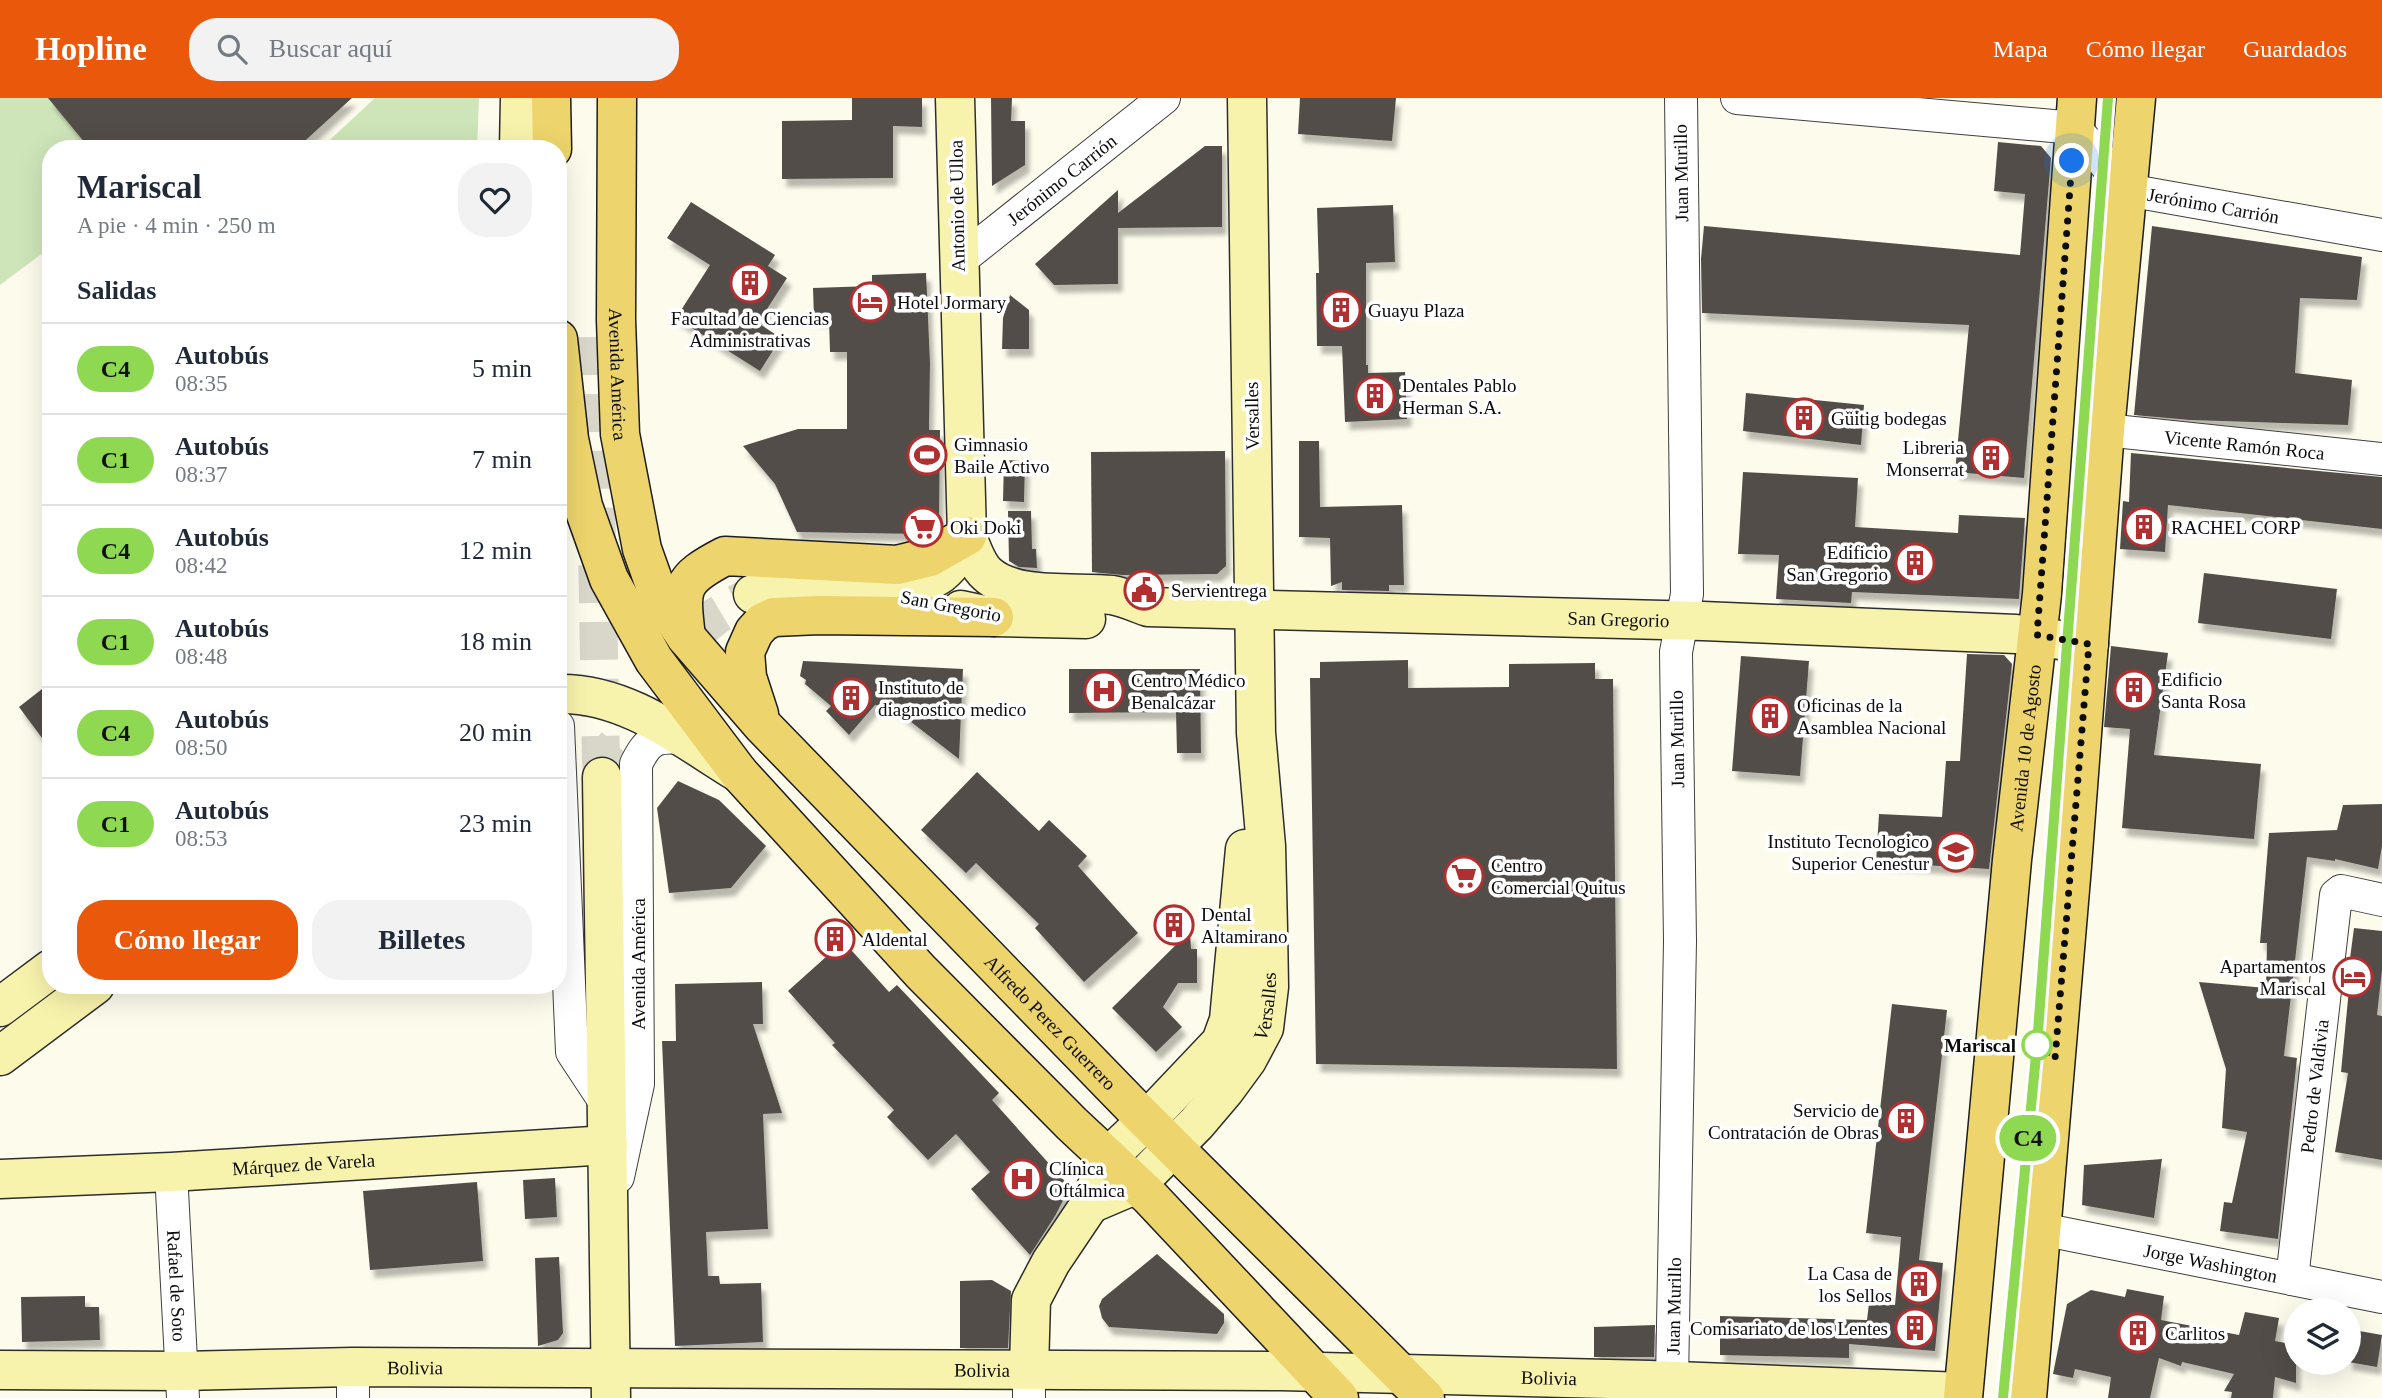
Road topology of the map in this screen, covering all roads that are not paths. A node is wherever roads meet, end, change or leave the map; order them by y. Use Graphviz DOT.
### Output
graph roads {
  1 [pos="520,98"];
  2 [pos="551,98"];
  3 [pos="593,98"];
  4 [pos="617,98"];
  5 [pos="955,98"];
  6 [pos="1164,98"];
  7 [pos="1247,98"];
  8 [pos="1681,98"];
  9 [pos="1737,98"];
  10 [pos="2136,98"];
  11 [pos="2076,113"];
  12 [pos="519,140"];
  13 [pos="552,140"];
  14 [pos="2127,190"];
  15 [pos="2382,235"];
  16 [pos="959,261"];
  17 [pos="576,338"];
  18 [pos="2105,430"];
  19 [pos="2382,459"];
  20 [pos="967,536"];
  21 [pos="877,591"];
  22 [pos="753,594"];
  23 [pos="1148,607"];
  24 [pos="1256,611"];
  25 [pos="994,617"];
  26 [pos="1682,621"];
  27 [pos="2037,635"];
  28 [pos="686,637"];
  29 [pos="2089,644"];
  30 [pos="567,707"];
  31 [pos="763,726"];
  32 [pos="1256,733"];
  33 [pos="681,738"];
  34 [pos="739,773"];
  35 [pos="602,777"];
  36 [pos="567,896"];
  37 [pos="2382,900"];
  38 [pos="42,976"];
  39 [pos="82,994"];
  40 [pos="0,1007"];
  41 [pos="0,1056"];
  42 [pos="607,1105"];
  43 [pos="1147,1120"];
  44 [pos="608,1145"];
  45 [pos="1174,1147"];
  46 [pos="1108,1157"];
  47 [pos="171,1172"];
  48 [pos="0,1179"];
  49 [pos="1137,1184"];
  50 [pos="1090,1204"];
  51 [pos="608,1219"];
  52 [pos="2041,1229"];
  53 [pos="2292,1279"];
  54 [pos="2382,1297"];
  55 [pos="0,1370"];
  56 [pos="1672,1381"];
  57 [pos="353,1383"];
  58 [pos="183,1384"];
  59 [pos="610,1384"];
  60 [pos="1029,1384"];
  61 [pos="1327,1385"];
  62 [pos="1412,1386"];
  63 [pos="1963,1395"];
  64 [pos="2027,1398"];
  1 -- 12 [label="street"];
  2 -- 13 [label="main road"];
  3 -- 17 [label="main road"];
  4 -- 28 [label="main road, Avenida América"];
  5 -- 16 [label="street, Antonio de Ulloa"];
  6 -- 16 [label="street, Jerónimo Carrión"];
  7 -- 24 [label="street, Versalles"];
  8 -- 26 [label="street, Juan Murillo"];
  9 -- 11 [label="street"];
  10 -- 14 [label="main road"];
  11 -- 14 [label="street, Jerónimo Carrión"];
  11 -- 27 [label="main road, Avenida 10 de Agosto"];
  14 -- 15 [label="street, Jerónimo Carrión"];
  14 -- 18 [label="main road"];
  16 -- 20 [label="street, Antonio de Ulloa"];
  17 -- 34 [label="main road"];
  18 -- 19 [label="street, Vicente Ramón Roca"];
  18 -- 29 [label="main road"];
  20 -- 21 [label="street"];
  20 -- 23 [label="street, San Gregorio"];
  20 -- 28 [label="main road"];
  21 -- 22 [label="street, San Gregorio"];
  21 -- 25 [label="street, San Gregorio"];
  23 -- 24 [label="street, San Gregorio"];
  23 -- 25 [label="street, San Gregorio"];
  24 -- 26 [label="street, San Gregorio"];
  24 -- 32 [label="street, Versalles"];
  25 -- 31 [label="main road"];
  26 -- 27 [label="street, San Gregorio"];
  26 -- 56 [label="street, Juan Murillo"];
  27 -- 29 [label="street, San Gregorio"];
  27 -- 63 [label="main road, Avenida 10 de Agosto"];
  28 -- 31 [label="main road, Alfredo Perez Guerrero"];
  29 -- 52 [label="main road"];
  30 -- 33 [label="street"];
  31 -- 43 [label="main road, Alfredo Perez Guerrero"];
  32 -- 43 [label="street, Versalles"];
  32 -- 45 [label="street, Versalles"];
  33 -- 34 [label="street"];
  33 -- 51 [label="street, Avenida América"];
  34 -- 46 [label="main road"];
  35 -- 42 [label="street, Avenida América"];
  36 -- 42 [label="street"];
  37 -- 53 [label="street, Pedro de Valdivia"];
  38 -- 40 [label="street"];
  39 -- 41 [label="street"];
  42 -- 44 [label="street, Avenida América"];
  43 -- 45 [label="main road, Alfredo Perez Guerrero"];
  43 -- 46 [label="street, Versalles"];
  44 -- 47 [label="street, Márquez de Varela"];
  44 -- 51 [label="street, Avenida América"];
  45 -- 49 [label="street, Versalles"];
  45 -- 62 [label="main road, Alfredo Perez Guerrero"];
  46 -- 49 [label="main road"];
  46 -- 50 [label="street, Versalles"];
  47 -- 48 [label="street, Márquez de Varela"];
  47 -- 58 [label="street, Rafael de Soto"];
  49 -- 50 [label="street, Versalles"];
  49 -- 61 [label="main road"];
  50 -- 60 [label="street, Versalles"];
  51 -- 59 [label="street, Avenida América"];
  52 -- 53 [label="street, Jorge Washington"];
  52 -- 64 [label="main road"];
  53 -- 54 [label="street, Jorge Washington"];
  55 -- 58 [label="street, Bolivia"];
  56 -- 62 [label="street, Bolivia"];
  56 -- 63 [label="street, Bolivia"];
  57 -- 58 [label="street, Bolivia"];
  57 -- 59 [label="street, Bolivia"];
  59 -- 60 [label="street, Bolivia"];
  60 -- 61 [label="street, Bolivia"];
  61 -- 62 [label="street, Bolivia"];
}
